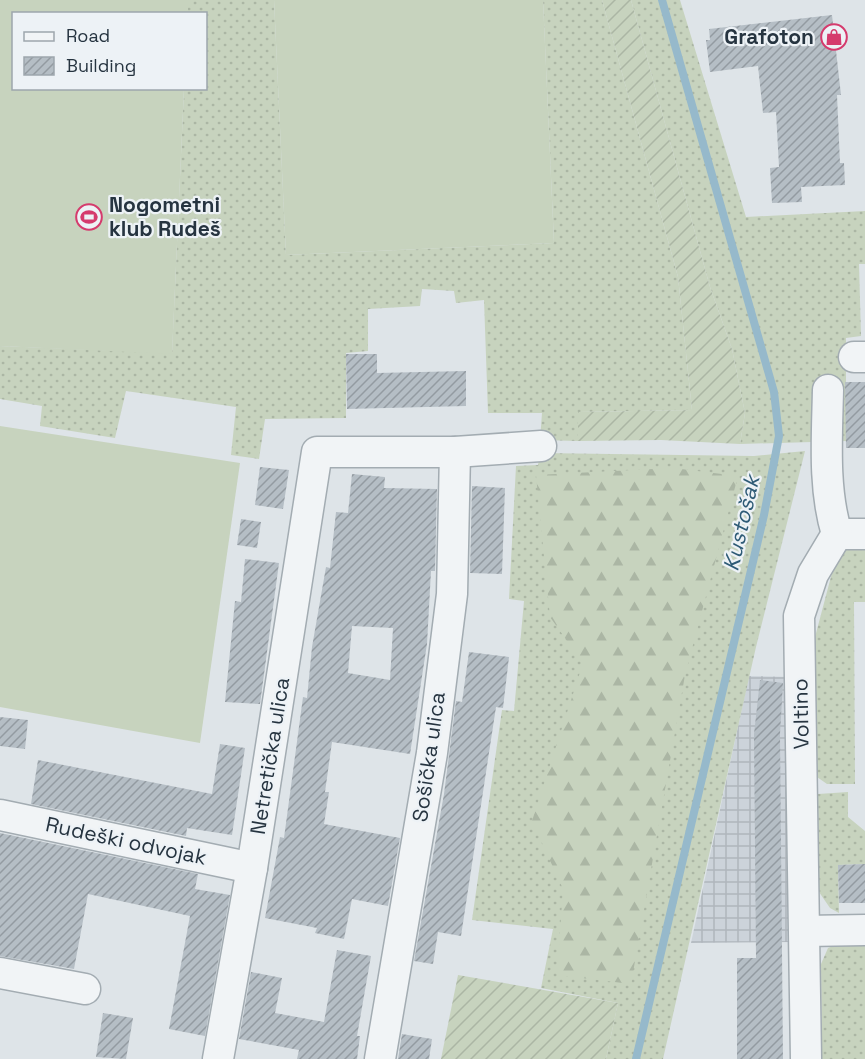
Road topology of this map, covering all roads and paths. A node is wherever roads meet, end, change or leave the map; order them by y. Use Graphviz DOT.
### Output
graph roads {
  1 [pos="828,390"];
  2 [pos="541,446"];
  3 [pos="455,452"];
  4 [pos="851,534"];
  5 [pos="0,815"];
  6 [pos="252,868"];
  7 [pos="865,930"];
  8 [pos="805,931"];
  9 [pos="0,973"];
  10 [pos="85,989"];
  11 [pos="218,1059"];
  12 [pos="380,1059"];
  13 [pos="806,1059"];
  1 -- 4 [label="street"];
  2 -- 3 [label="street"];
  3 -- 6 [label="street, Netretička ulica"];
  3 -- 12 [label="street, Sošička ulica"];
  4 -- 8 [label="street, Voltino"];
  5 -- 6 [label="street, Rudeški odvojak"];
  6 -- 11 [label="street, Netretička ulica"];
  7 -- 8 [label="street"];
  8 -- 13 [label="street, Voltino"];
  9 -- 10 [label="street"];
}
